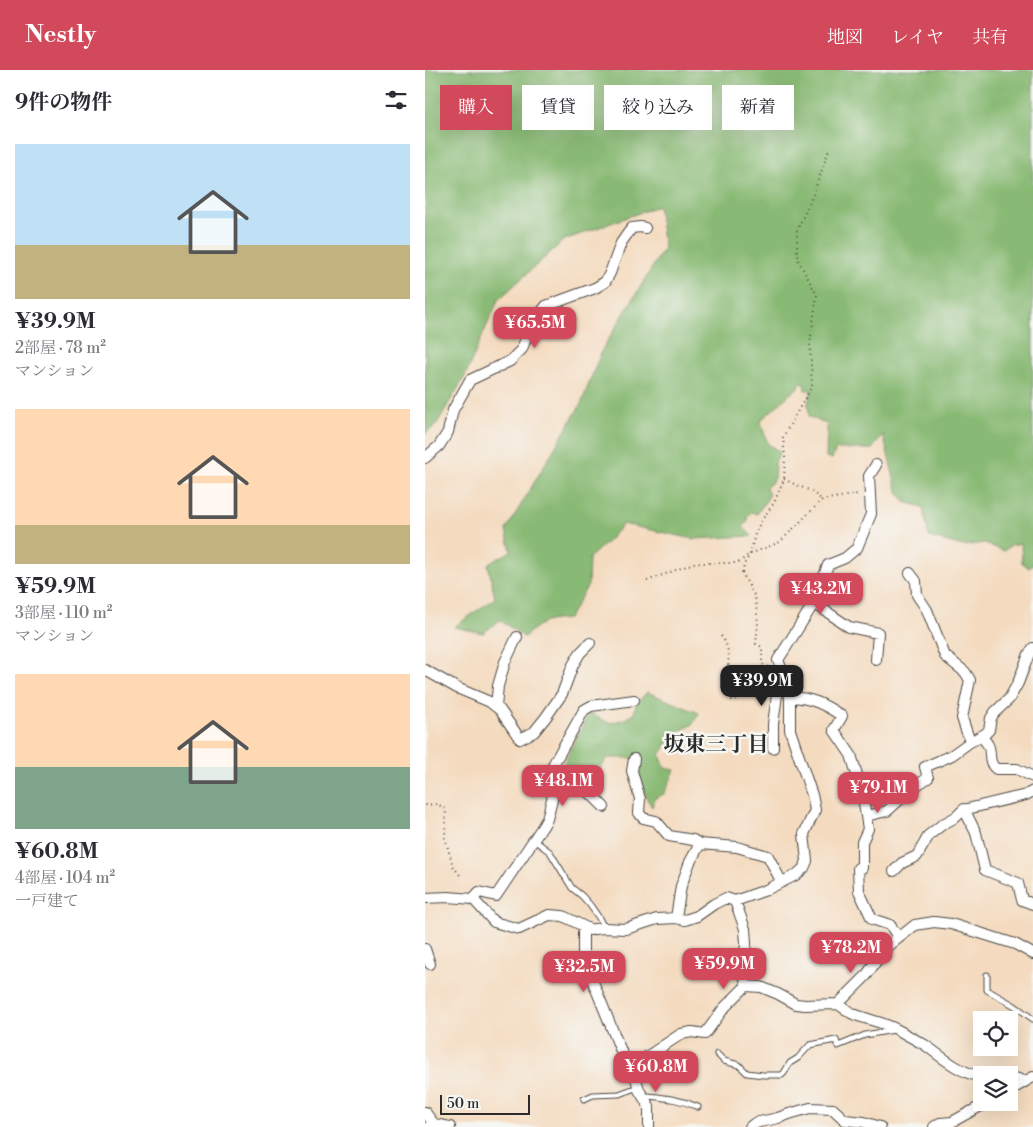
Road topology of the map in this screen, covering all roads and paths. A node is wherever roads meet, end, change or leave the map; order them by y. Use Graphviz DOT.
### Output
graph roads {
  1 [pos="829,150"];
  2 [pos="645,228"];
  3 [pos="425,458"];
  4 [pos="876,464"];
  5 [pos="784,479"];
  6 [pos="870,492"];
  7 [pos="822,500"];
  8 [pos="750,554"];
  9 [pos="910,573"];
  10 [pos="647,581"];
  11 [pos="814,603"];
  12 [pos="721,636"];
  13 [pos="517,637"];
  14 [pos="590,643"];
  15 [pos="1033,648"];
  16 [pos="876,660"];
  17 [pos="765,666"];
  18 [pos="425,670"];
  19 [pos="784,675"];
  20 [pos="788,692"];
  21 [pos="634,700"];
  22 [pos="496,706"];
  23 [pos="975,740"];
  24 [pos="773,748"];
  25 [pos="634,759"];
  26 [pos="553,776"];
  27 [pos="1033,776"];
  28 [pos="1033,791"];
  29 [pos="425,805"];
  30 [pos="604,807"];
  31 [pos="964,809"];
  32 [pos="866,816"];
  33 [pos="533,840"];
  34 [pos="700,844"];
  35 [pos="894,872"];
  36 [pos="462,878"];
  37 [pos="781,882"];
  38 [pos="425,898"];
  39 [pos="473,899"];
  40 [pos="735,901"];
  41 [pos="1033,904"];
  42 [pos="676,918"];
  43 [pos="604,928"];
  44 [pos="591,930"];
  45 [pos="899,938"];
  46 [pos="425,949"];
  47 [pos="1033,954"];
  48 [pos="430,964"];
  49 [pos="987,975"];
  50 [pos="746,986"];
  51 [pos="838,1004"];
  52 [pos="1033,1019"];
  53 [pos="897,1029"];
  54 [pos="717,1054"];
  55 [pos="633,1066"];
  56 [pos="973,1075"];
  57 [pos="1029,1079"];
  58 [pos="1018,1086"];
  59 [pos="638,1087"];
  60 [pos="644,1098"];
  61 [pos="585,1099"];
  62 [pos="698,1107"];
  63 [pos="973,1110"];
  64 [pos="425,1112"];
  65 [pos="431,1126"];
  66 [pos="450,1127"];
  67 [pos="649,1127"];
  68 [pos="749,1127"];
  69 [pos="880,1127"];
  70 [pos="934,1127"];
  1 -- 5 [label="path"];
  2 -- 3 [label="street"];
  4 -- 6 [label="street"];
  5 -- 7 [label="path"];
  5 -- 8 [label="path"];
  6 -- 7 [label="path"];
  6 -- 11 [label="street"];
  7 -- 8 [label="path"];
  8 -- 10 [label="path"];
  8 -- 17 [label="path"];
  9 -- 23 [label="street"];
  11 -- 16 [label="street"];
  11 -- 19 [label="street"];
  12 -- 17 [label="path"];
  13 -- 22 [label="street"];
  14 -- 22 [label="street"];
  15 -- 23 [label="street"];
  17 -- 19 [label="path"];
  18 -- 22 [label="street"];
  19 -- 20 [label="street"];
  20 -- 24 [label="street"];
  20 -- 32 [label="street"];
  20 -- 37 [label="street"];
  21 -- 26 [label="street"];
  23 -- 27 [label="street"];
  23 -- 32 [label="street"];
  25 -- 34 [label="street"];
  26 -- 30 [label="street"];
  26 -- 33 [label="street"];
  28 -- 31 [label="street"];
  29 -- 36 [label="path"];
  31 -- 35 [label="street"];
  31 -- 41 [label="street"];
  32 -- 45 [label="street"];
  33 -- 39 [label="street"];
  33 -- 43 [label="lane"];
  34 -- 37 [label="street"];
  34 -- 42 [label="street"];
  37 -- 40 [label="street"];
  38 -- 39 [label="street"];
  39 -- 44 [label="street"];
  40 -- 42 [label="street"];
  40 -- 50 [label="street"];
  42 -- 43 [label="street"];
  43 -- 44 [label="street"];
  44 -- 55 [label="street"];
  45 -- 47 [label="street"];
  45 -- 51 [label="street"];
  46 -- 48 [label="street"];
  49 -- 52 [label="lane"];
  50 -- 51 [label="street"];
  50 -- 55 [label="street"];
  51 -- 53 [label="street"];
  53 -- 54 [label="lane"];
  53 -- 56 [label="street"];
  55 -- 59 [label="street"];
  57 -- 58 [label="street"];
  59 -- 60 [label="street"];
  59 -- 61 [label="lane"];
  60 -- 62 [label="lane"];
  60 -- 67 [label="street"];
  63 -- 70 [label="street"];
  64 -- 65 [label="street"];
  65 -- 66 [label="street"];
  68 -- 69 [label="street"];
}
